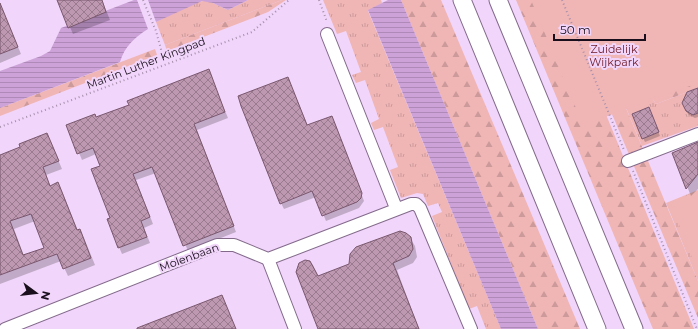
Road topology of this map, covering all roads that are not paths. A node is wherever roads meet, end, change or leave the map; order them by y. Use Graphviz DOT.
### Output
graph roads {
  1 [pos="462,0"];
  2 [pos="498,0"];
  3 [pos="327,34"];
  4 [pos="698,134"];
  5 [pos="628,161"];
  6 [pos="396,208"];
  7 [pos="268,259"];
  8 [pos="5,329"];
  9 [pos="295,329"];
  10 [pos="471,329"];
  11 [pos="597,329"];
  12 [pos="634,329"];
  1 -- 11 [label="highway"];
  2 -- 12 [label="highway"];
  3 -- 6 [label="street"];
  4 -- 5 [label="street"];
  6 -- 7 [label="street"];
  6 -- 10 [label="street"];
  7 -- 8 [label="street, Molenbaan"];
  7 -- 9 [label="street"];
}
